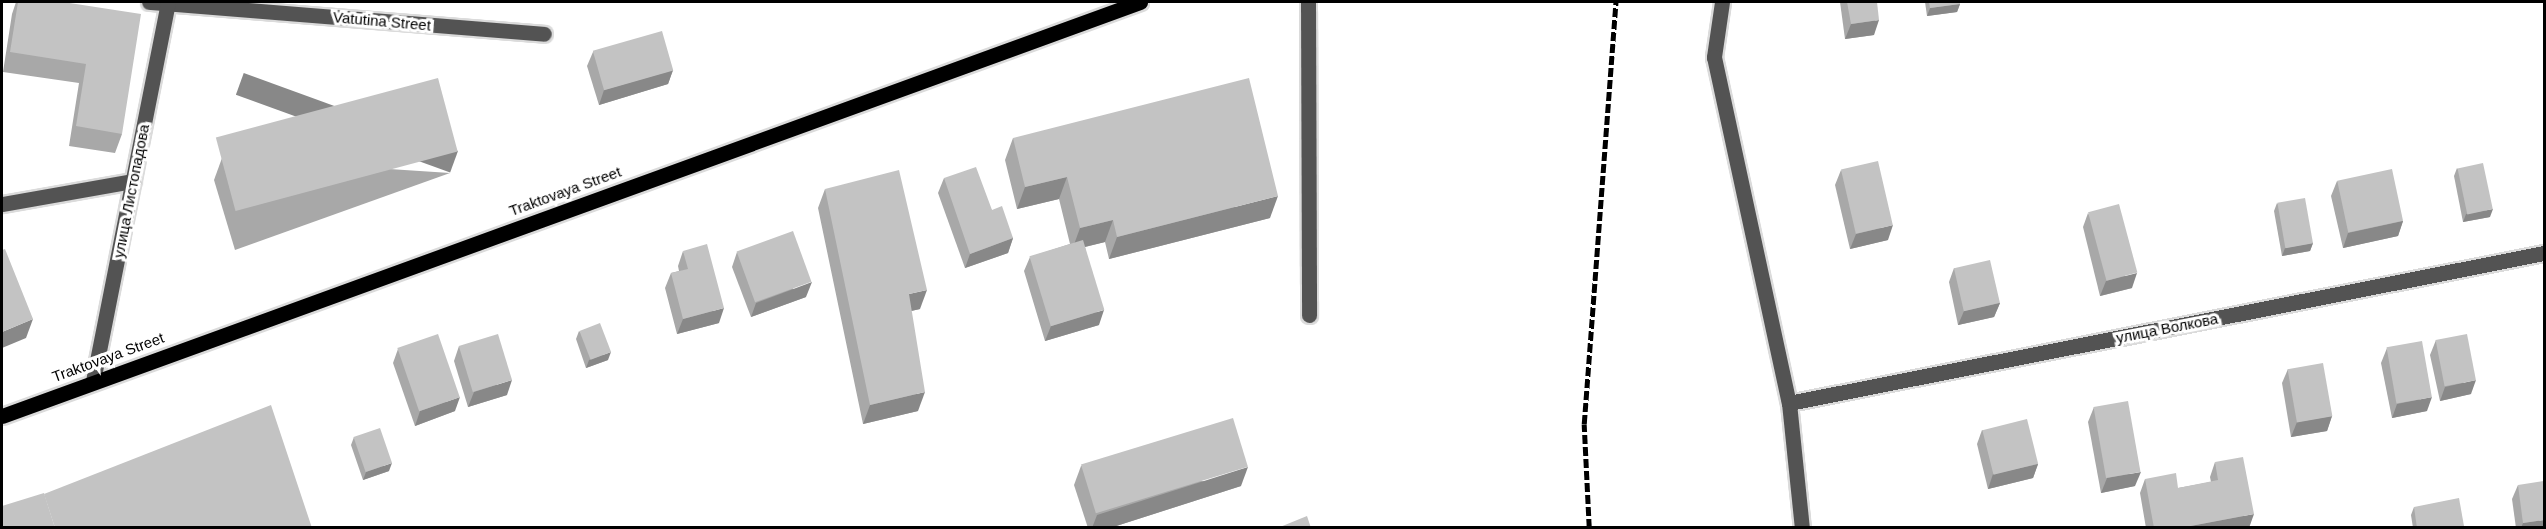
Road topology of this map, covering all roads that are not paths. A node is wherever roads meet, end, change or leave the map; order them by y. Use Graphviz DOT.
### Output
graph roads {
  1 [pos="149,2"];
  2 [pos="1140,2"];
  3 [pos="1308,2"];
  4 [pos="1722,2"];
  5 [pos="168,3"];
  6 [pos="544,34"];
  7 [pos="133,181"];
  8 [pos="2,204"];
  9 [pos="2544,253"];
  10 [pos="1309,315"];
  11 [pos="93,381"];
  12 [pos="1789,403"];
  13 [pos="2,416"];
  14 [pos="1802,528"];
  1 -- 5 [label="street, Vatutina Street"];
  2 -- 11 [label="main road, Traktovaya Street"];
  3 -- 10 [label="street"];
  4 -- 12 [label="street"];
  5 -- 6 [label="street, Vatutina Street"];
  5 -- 7 [label="street, улица Листопадова"];
  7 -- 8 [label="street"];
  7 -- 11 [label="street, улица Листопадова"];
  9 -- 12 [label="street, улица Волкова"];
  11 -- 13 [label="main road, Traktovaya Street"];
  12 -- 14 [label="street"];
}
